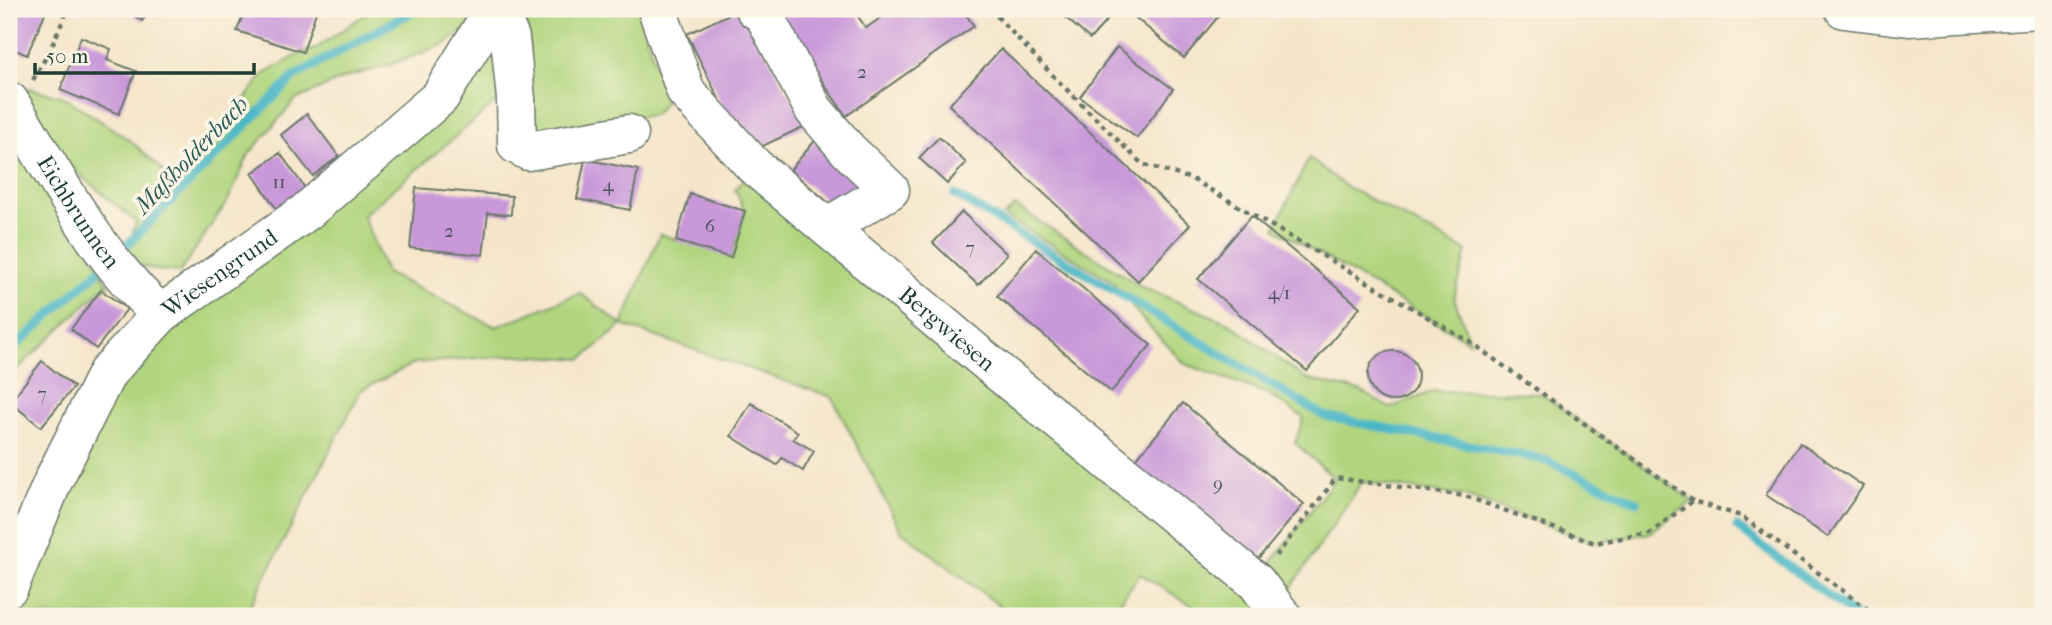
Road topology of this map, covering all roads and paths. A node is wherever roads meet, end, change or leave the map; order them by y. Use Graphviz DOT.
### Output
graph roads {
  1 [pos="68,9"];
  2 [pos="495,9"];
  3 [pos="657,9"];
  4 [pos="755,9"];
  5 [pos="990,9"];
  6 [pos="1844,9"];
  7 [pos="2040,9"];
  8 [pos="12,106"];
  9 [pos="629,134"];
  10 [pos="827,227"];
  11 [pos="149,303"];
  12 [pos="1693,501"];
  13 [pos="1256,582"];
  14 [pos="9,587"];
  15 [pos="1282,616"];
  16 [pos="1877,616"];
  1 -- 8 [label="path"];
  2 -- 9 [label="street"];
  2 -- 11 [label="street, Wiesengrund"];
  3 -- 10 [label="street, Bergwiesen"];
  4 -- 10 [label="street"];
  5 -- 12 [label="path"];
  6 -- 7 [label="street"];
  8 -- 11 [label="street, Eichbrunnen"];
  10 -- 13 [label="street, Bergwiesen"];
  11 -- 14 [label="street, Wiesengrund"];
  12 -- 13 [label="path"];
  12 -- 16 [label="path"];
  13 -- 15 [label="street, Bergwiesen"];
}
